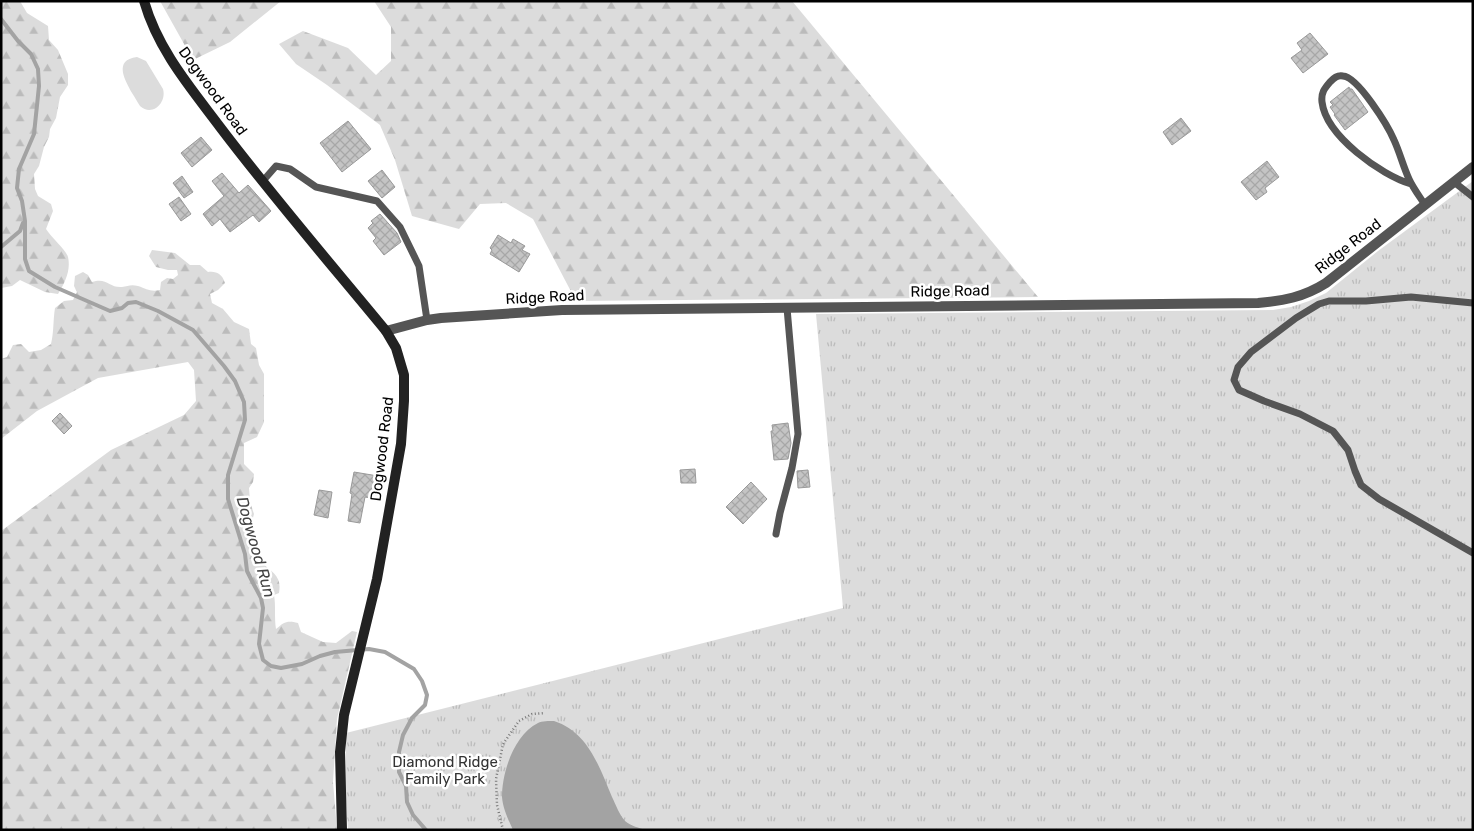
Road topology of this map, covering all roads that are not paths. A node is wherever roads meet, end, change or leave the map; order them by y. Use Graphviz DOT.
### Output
graph roads {
  1 [pos="144,1"];
  2 [pos="1473,167"];
  3 [pos="262,182"];
  4 [pos="1454,182"];
  5 [pos="1411,184"];
  6 [pos="1473,197"];
  7 [pos="1425,205"];
  8 [pos="1473,303"];
  9 [pos="787,308"];
  10 [pos="427,320"];
  11 [pos="386,331"];
  12 [pos="776,534"];
  13 [pos="1473,553"];
  14 [pos="342,830"];
  1 -- 3 [label="street, Dogwood Road"];
  2 -- 4 [label="street, Ridge Road"];
  3 -- 10 [label="lane"];
  3 -- 11 [label="street, Dogwood Road"];
  4 -- 6 [label="lane"];
  4 -- 7 [label="street, Ridge Road"];
  5 -- 5 [label="lane"];
  5 -- 7 [label="lane"];
  7 -- 9 [label="street, Ridge Road"];
  8 -- 13 [label="lane"];
  9 -- 10 [label="street, Ridge Road"];
  9 -- 12 [label="lane"];
  10 -- 11 [label="street, Ridge Road"];
  11 -- 14 [label="street, Dogwood Road"];
}
